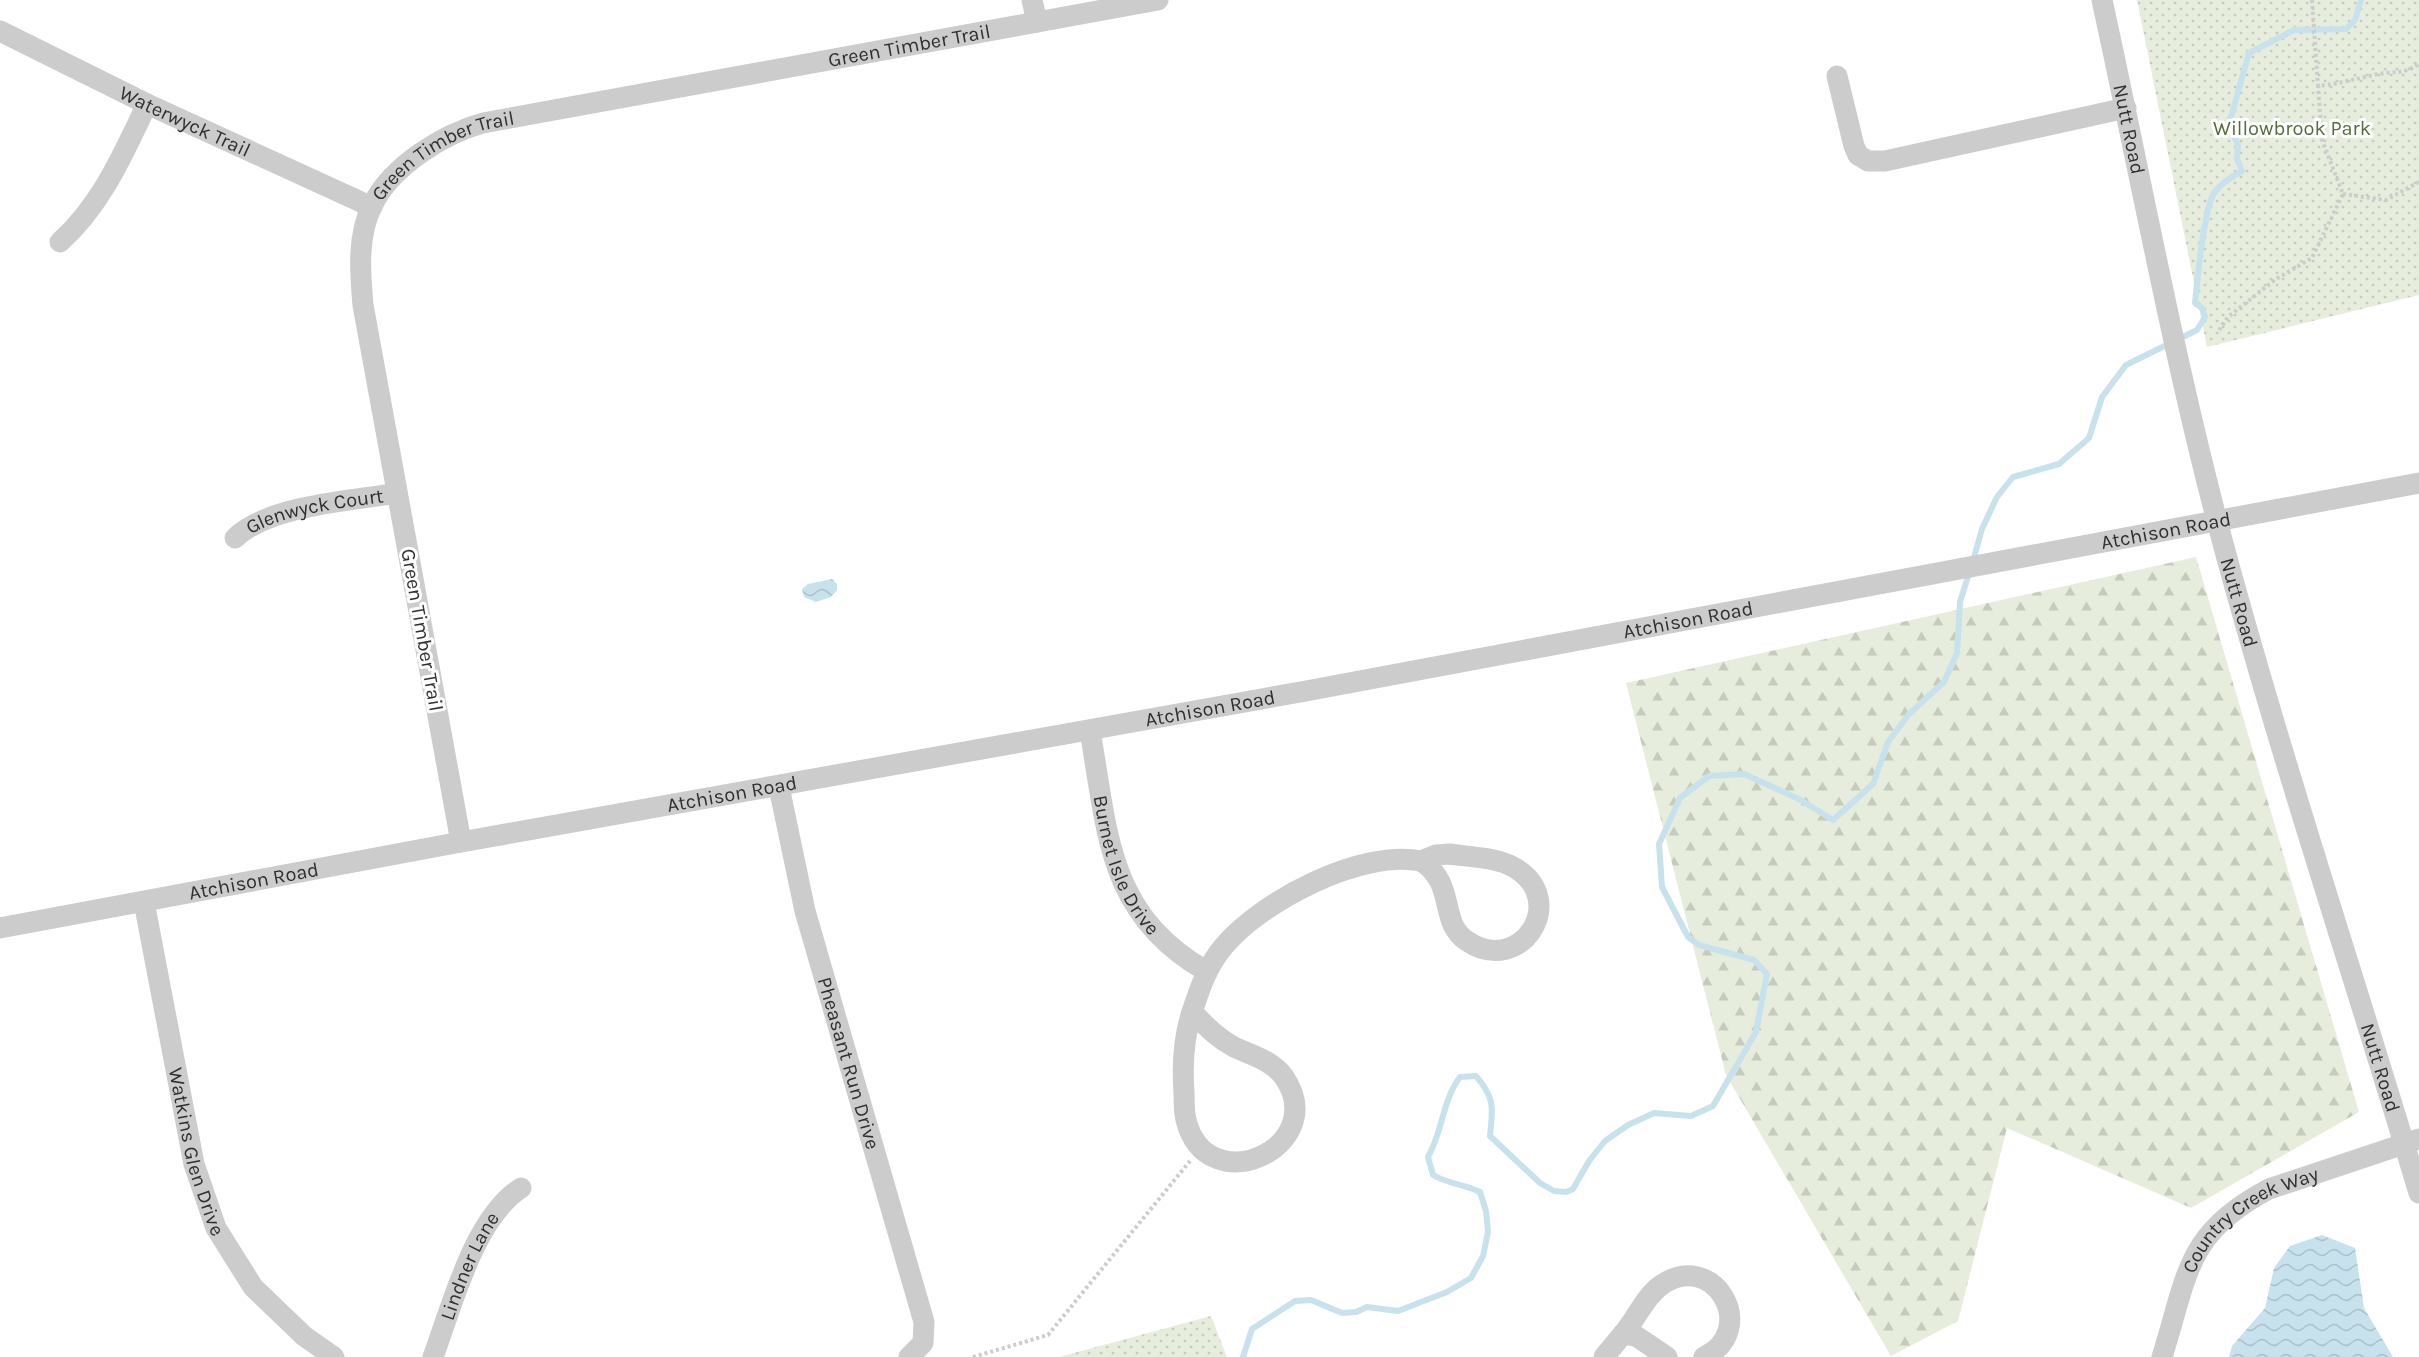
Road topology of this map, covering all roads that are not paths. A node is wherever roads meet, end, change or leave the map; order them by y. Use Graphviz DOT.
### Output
graph roads {
  1 [pos="1032,0"];
  2 [pos="1158,0"];
  3 [pos="2102,0"];
  4 [pos="1037,22"];
  5 [pos="0,31"];
  6 [pos="1837,76"];
  7 [pos="147,104"];
  8 [pos="2126,108"];
  9 [pos="372,207"];
  10 [pos="60,242"];
  11 [pos="2419,483"];
  12 [pos="397,493"];
  13 [pos="2217,521"];
  14 [pos="235,538"];
  15 [pos="1089,731"];
  16 [pos="779,787"];
  17 [pos="461,842"];
  18 [pos="1421,861"];
  19 [pos="144,902"];
  20 [pos="0,928"];
  21 [pos="1206,971"];
  22 [pos="1192,1012"];
  23 [pos="2412,1142"];
  24 [pos="521,1188"];
  25 [pos="2419,1193"];
  26 [pos="1623,1334"];
  27 [pos="334,1357"];
  28 [pos="433,1357"];
  29 [pos="909,1357"];
  30 [pos="1604,1357"];
  31 [pos="1667,1357"];
  32 [pos="1704,1357"];
  33 [pos="2162,1357"];
  1 -- 4 [label="street"];
  2 -- 4 [label="street, Green Timber Trail"];
  3 -- 8 [label="street, Nutt Road"];
  4 -- 9 [label="street, Green Timber Trail"];
  5 -- 7 [label="street, Waterwyck Trail"];
  6 -- 8 [label="street"];
  7 -- 9 [label="street, Waterwyck Trail"];
  7 -- 10 [label="street"];
  8 -- 13 [label="street, Nutt Road"];
  9 -- 12 [label="street, Green Timber Trail"];
  11 -- 13 [label="street, Atchison Road"];
  12 -- 14 [label="street, Glenwyck Court"];
  12 -- 17 [label="street, Green Timber Trail"];
  13 -- 15 [label="street, Atchison Road"];
  13 -- 23 [label="street, Nutt Road"];
  15 -- 16 [label="street, Atchison Road"];
  15 -- 21 [label="street, Burnet Isle Drive"];
  16 -- 17 [label="street, Atchison Road"];
  16 -- 29 [label="street, Pheasant Run Drive"];
  17 -- 19 [label="street, Atchison Road"];
  18 -- 18 [label="street"];
  18 -- 21 [label="street"];
  19 -- 20 [label="street, Atchison Road"];
  19 -- 27 [label="street, Watkins Glen Drive"];
  21 -- 22 [label="street"];
  22 -- 22 [label="street"];
  23 -- 25 [label="street, Nutt Road"];
  23 -- 33 [label="street, Country Creek Way"];
  24 -- 28 [label="street, Lindner Lane"];
  26 -- 30 [label="street"];
  26 -- 31 [label="street"];
  26 -- 32 [label="street"];
}
